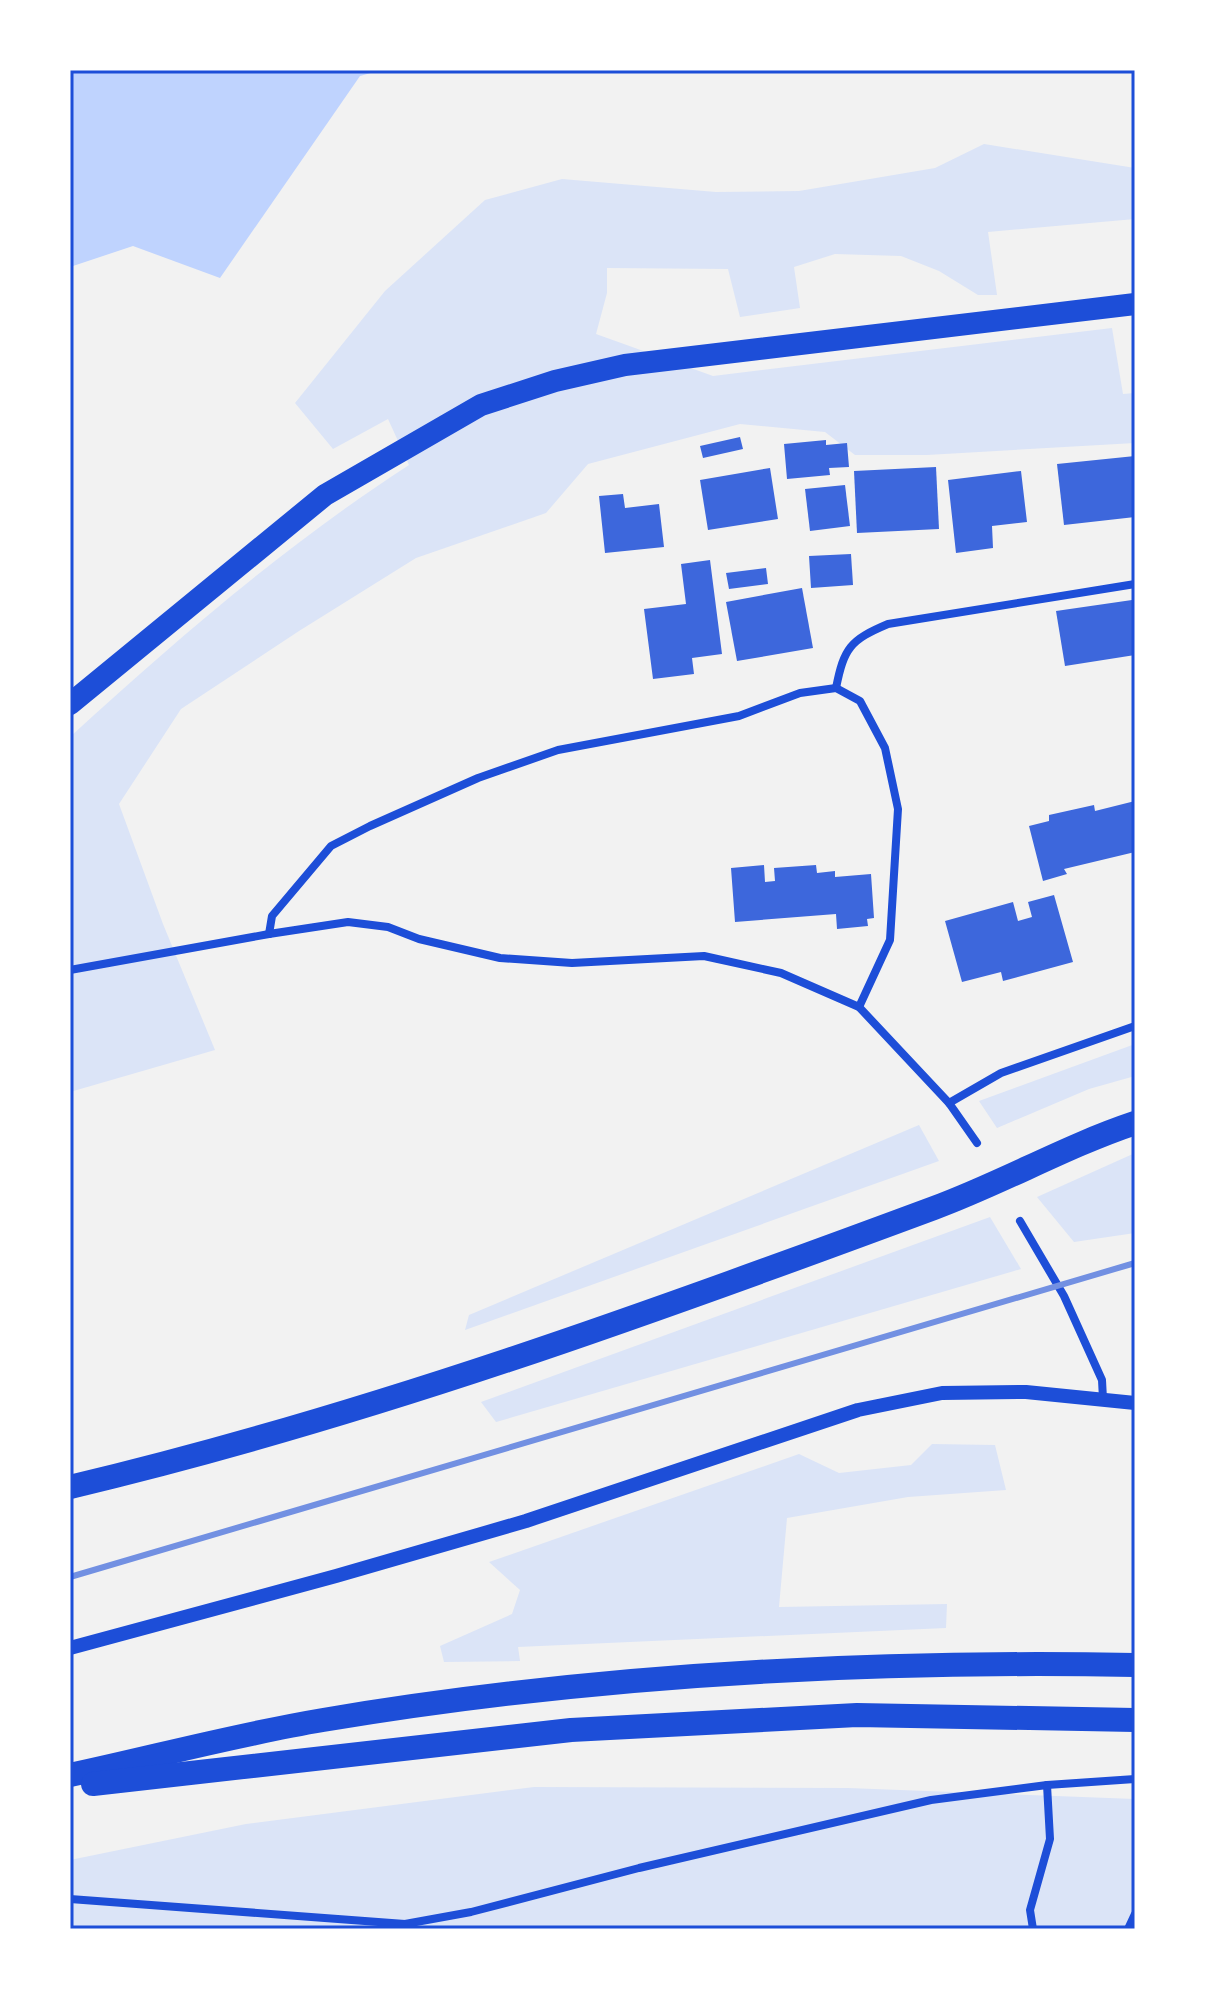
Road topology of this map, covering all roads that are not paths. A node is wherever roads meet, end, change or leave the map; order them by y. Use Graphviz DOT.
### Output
graph roads {
  1 [pos="1135,304"];
  2 [pos="1135,584"];
  3 [pos="836,688"];
  4 [pos="70,704"];
  5 [pos="269,934"];
  6 [pos="70,970"];
  7 [pos="859,1007"];
  8 [pos="1135,1026"];
  9 [pos="949,1103"];
  10 [pos="1135,1123"];
  11 [pos="977,1143"];
  12 [pos="1020,1221"];
  13 [pos="1103,1399"];
  14 [pos="1135,1403"];
  15 [pos="70,1487"];
  16 [pos="70,1648"];
  17 [pos="1135,1665"];
  18 [pos="1135,1720"];
  19 [pos="70,1775"];
  20 [pos="1135,1779"];
  21 [pos="1047,1785"];
  22 [pos="70,1787"];
  23 [pos="70,1899"];
  24 [pos="1135,1914"];
  25 [pos="406,1926"];
  26 [pos="1033,1929"];
  27 [pos="1128,1929"];
  1 -- 4 [label="highway"];
  2 -- 3 [label="street"];
  3 -- 5 [label="street"];
  3 -- 7 [label="street"];
  5 -- 6 [label="street"];
  5 -- 7 [label="street"];
  7 -- 9 [label="street"];
  8 -- 9 [label="street"];
  9 -- 11 [label="street"];
  10 -- 15 [label="highway"];
  12 -- 13 [label="street"];
  13 -- 14 [label="street"];
  13 -- 16 [label="street"];
  17 -- 19 [label="highway"];
  18 -- 22 [label="highway"];
  20 -- 21 [label="street"];
  21 -- 25 [label="street"];
  21 -- 26 [label="street"];
  23 -- 25 [label="street"];
  24 -- 27 [label="street"];
}
